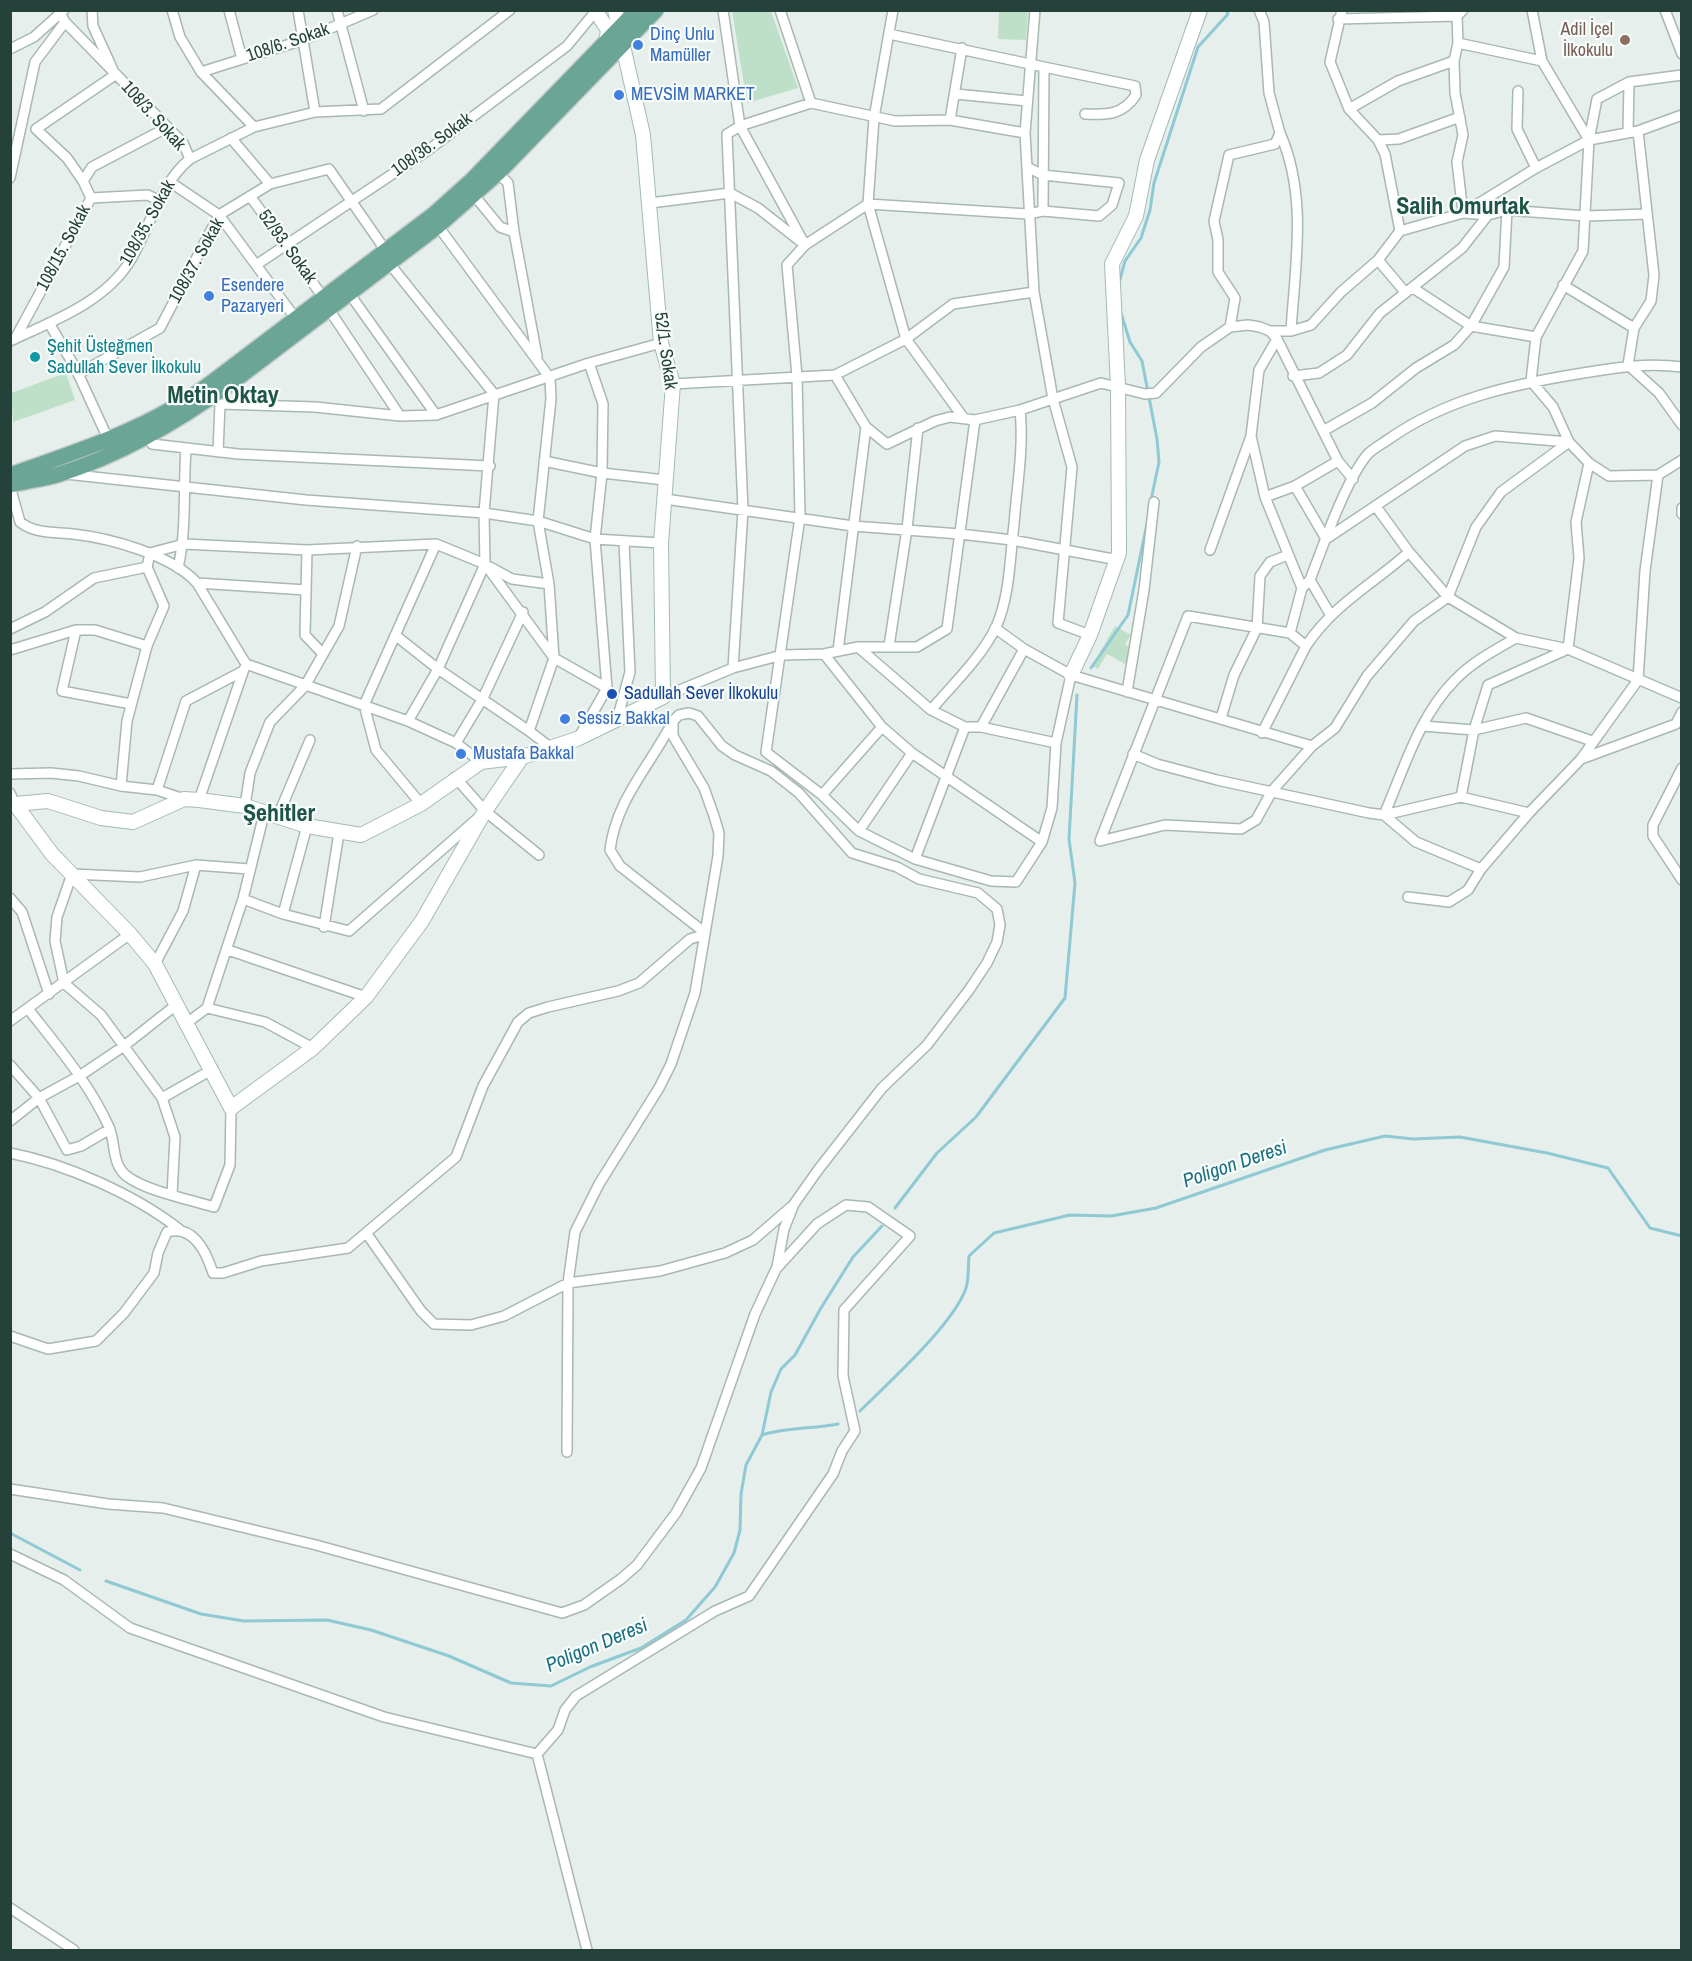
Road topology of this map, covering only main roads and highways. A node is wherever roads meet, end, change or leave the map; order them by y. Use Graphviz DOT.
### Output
graph roads {
  1 [pos="656,10"];
  2 [pos="622,30"];
  3 [pos="388,257"];
  4 [pos="326,302"];
  5 [pos="298,322"];
  6 [pos="10,475"];
  7 [pos="10,485"];
  1 -- 2 [label="main road"];
  2 -- 3 [label="main road"];
  2 -- 3 [label="main road"];
  3 -- 4 [label="main road"];
  3 -- 4 [label="main road"];
  4 -- 5 [label="main road"];
  5 -- 6 [label="main road"];
  5 -- 7 [label="main road"];
}
